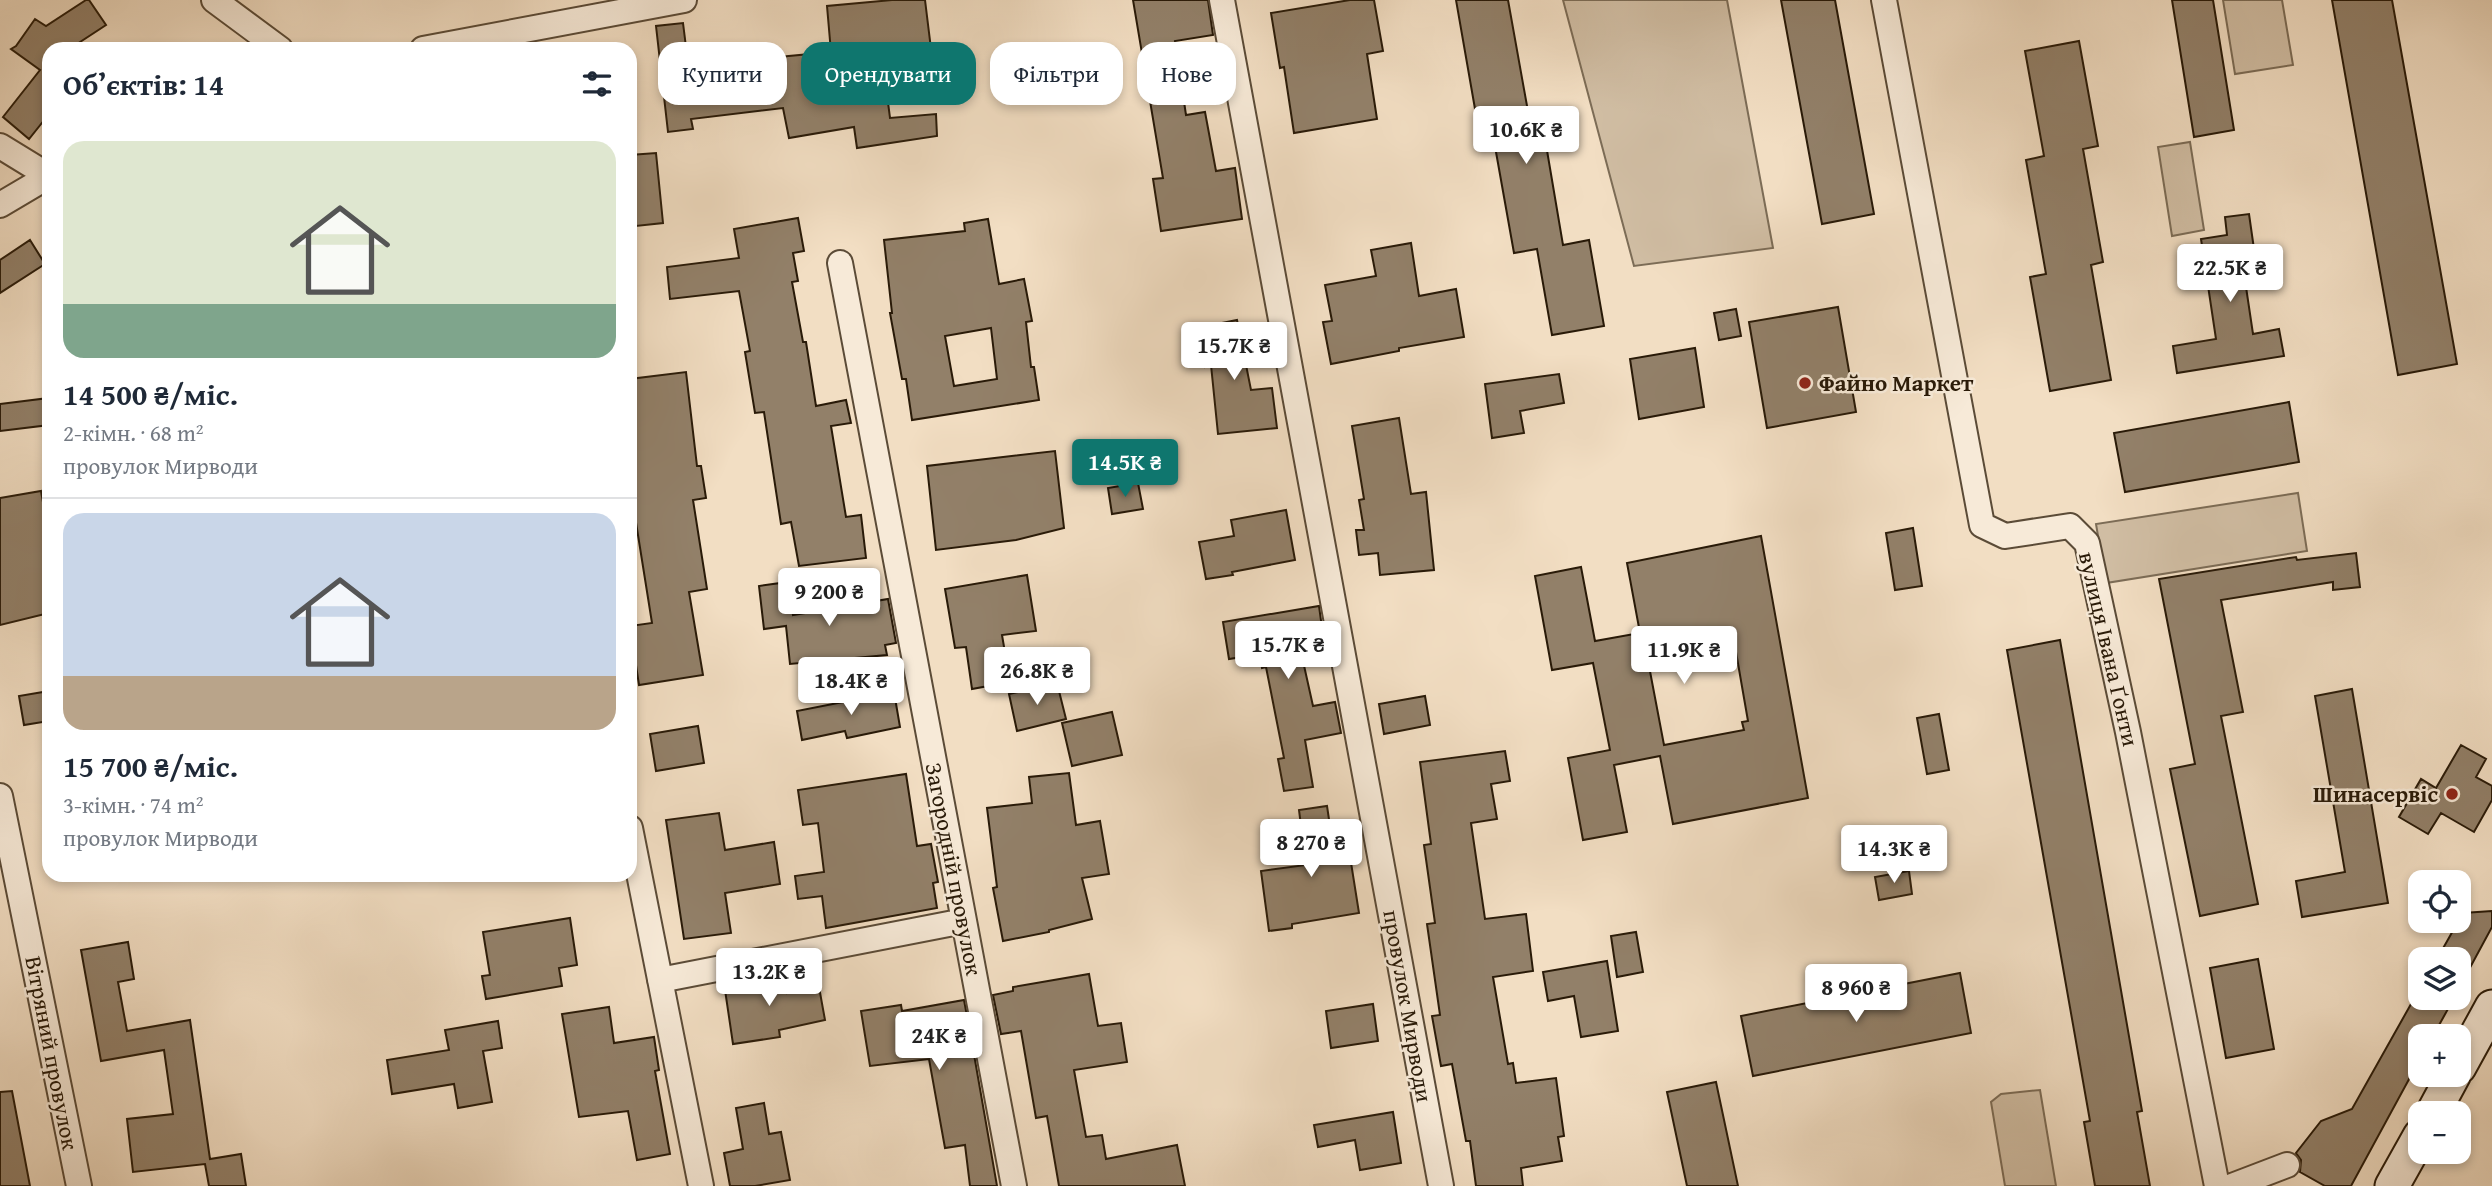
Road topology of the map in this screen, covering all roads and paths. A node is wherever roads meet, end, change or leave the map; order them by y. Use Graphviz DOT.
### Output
graph roads {
  1 [pos="214,0"];
  2 [pos="684,0"];
  3 [pos="1222,0"];
  4 [pos="1884,0"];
  5 [pos="271,42"];
  6 [pos="487,42"];
  7 [pos="0,146"];
  8 [pos="42,172"];
  9 [pos="42,180"];
  10 [pos="0,205"];
  11 [pos="840,263"];
  12 [pos="0,796"];
  13 [pos="637,863"];
  14 [pos="964,921"];
  15 [pos="660,980"];
  16 [pos="2492,1007"];
  17 [pos="2471,1045"];
  18 [pos="2408,1157"];
  19 [pos="2287,1165"];
  20 [pos="79,1186"];
  21 [pos="701,1186"];
  22 [pos="1014,1186"];
  23 [pos="1441,1186"];
  24 [pos="2217,1186"];
  25 [pos="2232,1186"];
  26 [pos="2392,1186"];
  1 -- 5 [label="street"];
  2 -- 6 [label="street"];
  3 -- 23 [label="street, провулок Мирводи"];
  4 -- 24 [label="street, вулиця Івана Ґонти"];
  7 -- 8 [label="street"];
  9 -- 10 [label="street"];
  11 -- 14 [label="street, Загородній провулок"];
  12 -- 20 [label="street, Вітряний провулок"];
  13 -- 15 [label="street"];
  14 -- 15 [label="street"];
  14 -- 22 [label="street, Загородній провулок"];
  15 -- 21 [label="street"];
  16 -- 17 [label="main road"];
  18 -- 26 [label="main road"];
  19 -- 25 [label="street"];
}
